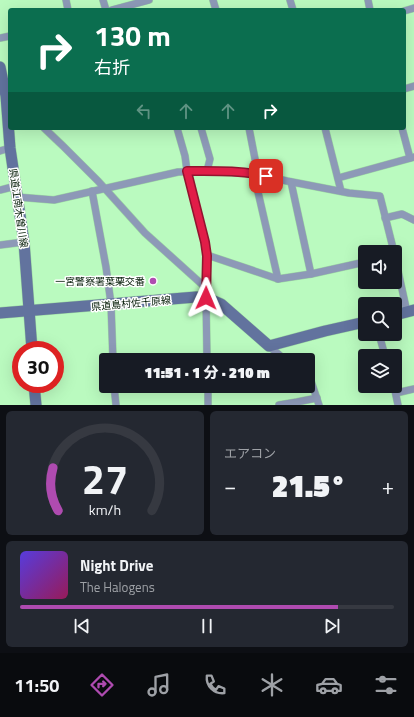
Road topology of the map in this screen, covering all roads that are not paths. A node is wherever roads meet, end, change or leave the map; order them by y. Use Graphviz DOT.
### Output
graph roads {
  1 [pos="145,1"];
  2 [pos="119,8"];
  3 [pos="0,67"];
  4 [pos="5,96"];
  5 [pos="46,130"];
  6 [pos="178,130"];
  7 [pos="202,130"];
  8 [pos="249,130"];
  9 [pos="325,130"];
  10 [pos="403,130"];
  11 [pos="5,150"];
  12 [pos="412,158"];
  13 [pos="187,171"];
  14 [pos="207,171"];
  15 [pos="255,174"];
  16 [pos="338,178"];
  17 [pos="291,182"];
  18 [pos="105,188"];
  19 [pos="0,190"];
  20 [pos="16,191"];
  21 [pos="92,191"];
  22 [pos="341,191"];
  23 [pos="385,218"];
  24 [pos="414,220"];
  25 [pos="24,242"];
  26 [pos="0,245"];
  27 [pos="392,245"];
  28 [pos="207,256"];
  29 [pos="358,264"];
  30 [pos="311,274"];
  31 [pos="278,279"];
  32 [pos="402,282"];
  33 [pos="206,293"];
  34 [pos="111,304"];
  35 [pos="30,311"];
  36 [pos="410,311"];
  37 [pos="0,314"];
  38 [pos="358,324"];
  39 [pos="32,341"];
  40 [pos="269,346"];
  41 [pos="113,353"];
  42 [pos="207,353"];
  43 [pos="277,353"];
  44 [pos="402,389"];
  45 [pos="414,389"];
  46 [pos="35,393"];
  47 [pos="115,393"];
  48 [pos="208,393"];
  49 [pos="396,393"];
  50 [pos="318,401"];
  51 [pos="36,405"];
  52 [pos="116,405"];
  53 [pos="208,405"];
  54 [pos="279,405"];
  55 [pos="398,405"];
  1 -- 2 [label="street"];
  3 -- 4 [label="main road, 県道江南木曽川線"];
  4 -- 11 [label="main road, 県道江南木曽川線"];
  5 -- 18 [label="street"];
  6 -- 13 [label="street"];
  7 -- 14 [label="street"];
  8 -- 15 [label="street"];
  9 -- 16 [label="street"];
  10 -- 12 [label="street"];
  11 -- 20 [label="main road, 県道江南木曽川線"];
  12 -- 16 [label="street"];
  13 -- 14 [label="street"];
  13 -- 18 [label="street"];
  13 -- 28 [label="street"];
  14 -- 15 [label="street"];
  15 -- 17 [label="street"];
  15 -- 31 [label="street"];
  16 -- 22 [label="street"];
  17 -- 22 [label="street"];
  17 -- 30 [label="street"];
  18 -- 21 [label="street"];
  18 -- 33 [label="street"];
  19 -- 20 [label="street"];
  20 -- 21 [label="street"];
  20 -- 25 [label="main road, 県道江南木曽川線"];
  21 -- 34 [label="street"];
  22 -- 23 [label="street"];
  23 -- 24 [label="street"];
  23 -- 27 [label="street"];
  25 -- 26 [label="street"];
  25 -- 35 [label="main road, 県道江南木曽川線"];
  28 -- 31 [label="street"];
  28 -- 33 [label="street"];
  29 -- 30 [label="street"];
  30 -- 31 [label="street"];
  32 -- 36 [label="street"];
  33 -- 34 [label="main road, 県道島村佐千原線"];
  33 -- 40 [label="main road, 県道島村佐千原線"];
  33 -- 42 [label="street"];
  34 -- 35 [label="main road, 県道島村佐千原線"];
  34 -- 41 [label="street"];
  35 -- 37 [label="main road, 県道島村佐千原線"];
  35 -- 39 [label="main road, 県道江南木曽川線"];
  38 -- 40 [label="main road"];
  40 -- 43 [label="street"];
  44 -- 45 [label="street"];
  46 -- 51 [label="main road"];
  47 -- 52 [label="street"];
  48 -- 53 [label="street"];
  49 -- 55 [label="street"];
  50 -- 54 [label="street"];
}
